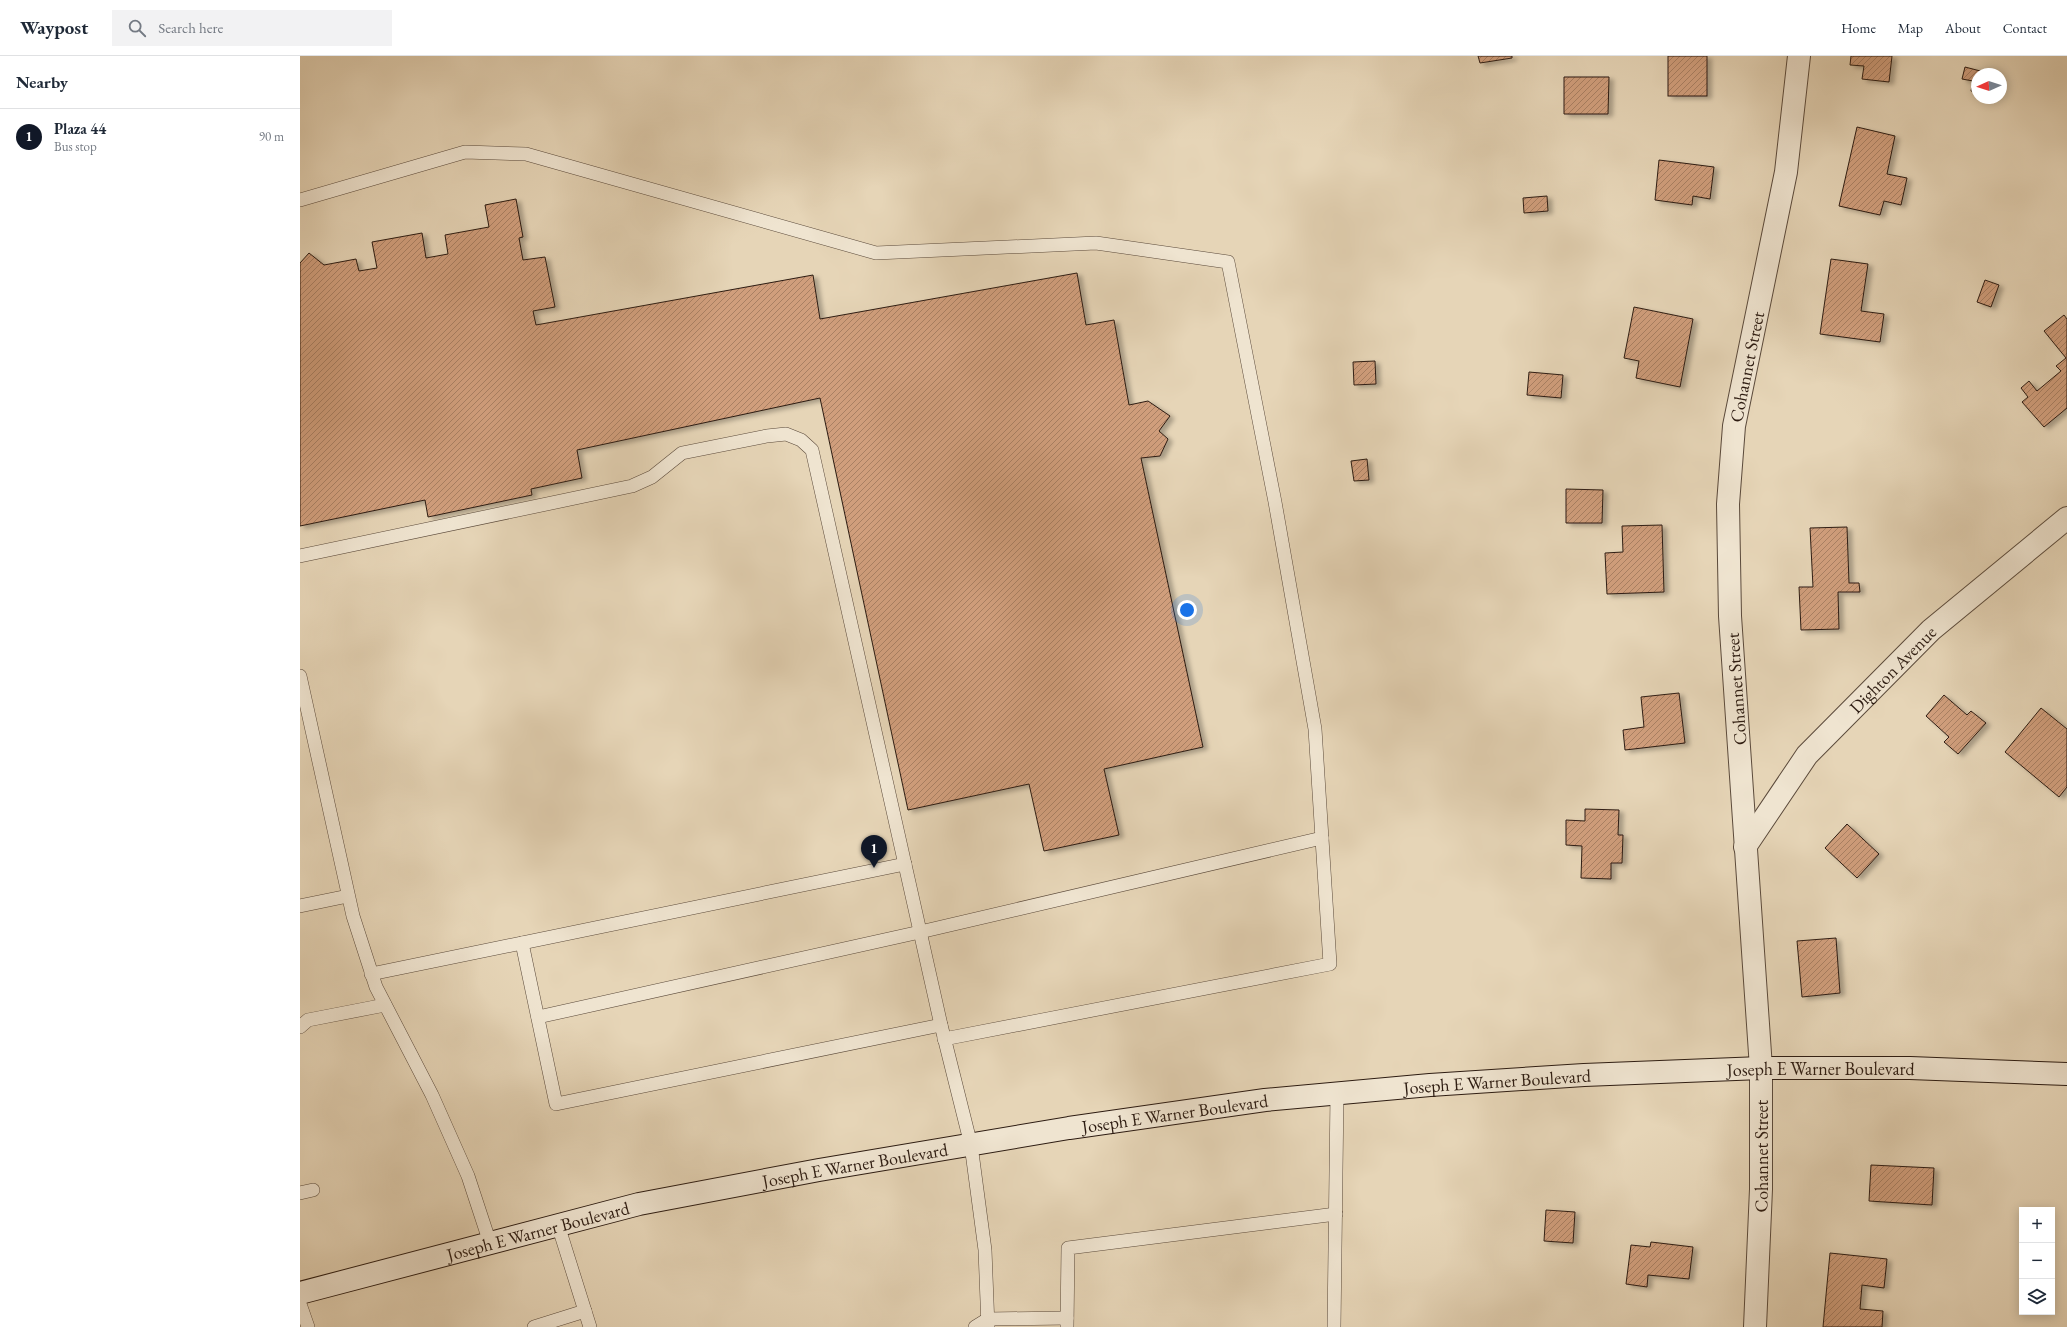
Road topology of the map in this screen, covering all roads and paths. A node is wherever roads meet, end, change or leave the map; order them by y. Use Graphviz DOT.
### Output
graph roads {
  1 [pos="1799,56"];
  2 [pos="300,200"];
  3 [pos="2067,518"];
  4 [pos="300,556"];
  5 [pos="300,676"];
  6 [pos="1322,838"];
  7 [pos="1745,847"];
  8 [pos="905,864"];
  9 [pos="348,896"];
  10 [pos="300,906"];
  11 [pos="920,932"];
  12 [pos="522,943"];
  13 [pos="372,974"];
  14 [pos="385,1005"];
  15 [pos="538,1016"];
  16 [pos="941,1025"];
  17 [pos="300,1027"];
  18 [pos="944,1039"];
  19 [pos="1761,1068"];
  20 [pos="2067,1074"];
  21 [pos="1337,1094"];
  22 [pos="971,1144"];
  23 [pos="313,1190"];
  24 [pos="300,1193"];
  25 [pos="1336,1214"];
  26 [pos="558,1225"];
  27 [pos="490,1243"];
  28 [pos="300,1293"];
  29 [pos="300,1304"];
  30 [pos="585,1311"];
  31 [pos="1067,1322"];
  32 [pos="988,1323"];
  33 [pos="308,1327"];
  34 [pos="534,1327"];
  35 [pos="590,1327"];
  36 [pos="975,1327"];
  37 [pos="1334,1327"];
  38 [pos="1756,1327"];
  1 -- 7 [label="main road, Cohannet Street"];
  2 -- 6 [label="lane"];
  3 -- 7 [label="main road, Dighton Avenue"];
  4 -- 8 [label="lane"];
  5 -- 9 [label="lane"];
  6 -- 11 [label="lane"];
  6 -- 18 [label="lane"];
  7 -- 19 [label="main road, Cohannet Street"];
  8 -- 11 [label="lane"];
  8 -- 12 [label="lane"];
  9 -- 10 [label="lane"];
  9 -- 13 [label="lane"];
  11 -- 15 [label="lane"];
  11 -- 16 [label="lane"];
  12 -- 13 [label="lane"];
  12 -- 15 [label="lane"];
  13 -- 14 [label="lane"];
  14 -- 17 [label="lane"];
  14 -- 27 [label="lane"];
  15 -- 16 [label="lane"];
  16 -- 18 [label="lane"];
  18 -- 22 [label="lane"];
  19 -- 20 [label="main road, Joseph E Warner Boulevard"];
  19 -- 21 [label="main road, Joseph E Warner Boulevard"];
  19 -- 38 [label="main road, Cohannet Street"];
  21 -- 22 [label="main road, Joseph E Warner Boulevard"];
  21 -- 25 [label="lane"];
  22 -- 26 [label="main road, Joseph E Warner Boulevard"];
  22 -- 32 [label="lane"];
  23 -- 24 [label="lane"];
  25 -- 31 [label="lane"];
  25 -- 37 [label="lane"];
  26 -- 27 [label="main road, Joseph E Warner Boulevard"];
  26 -- 30 [label="lane"];
  27 -- 28 [label="main road, Joseph E Warner Boulevard"];
  29 -- 33 [label="lane"];
  30 -- 34 [label="lane"];
  30 -- 35 [label="lane"];
  31 -- 32 [label="lane"];
  32 -- 36 [label="lane"];
}
